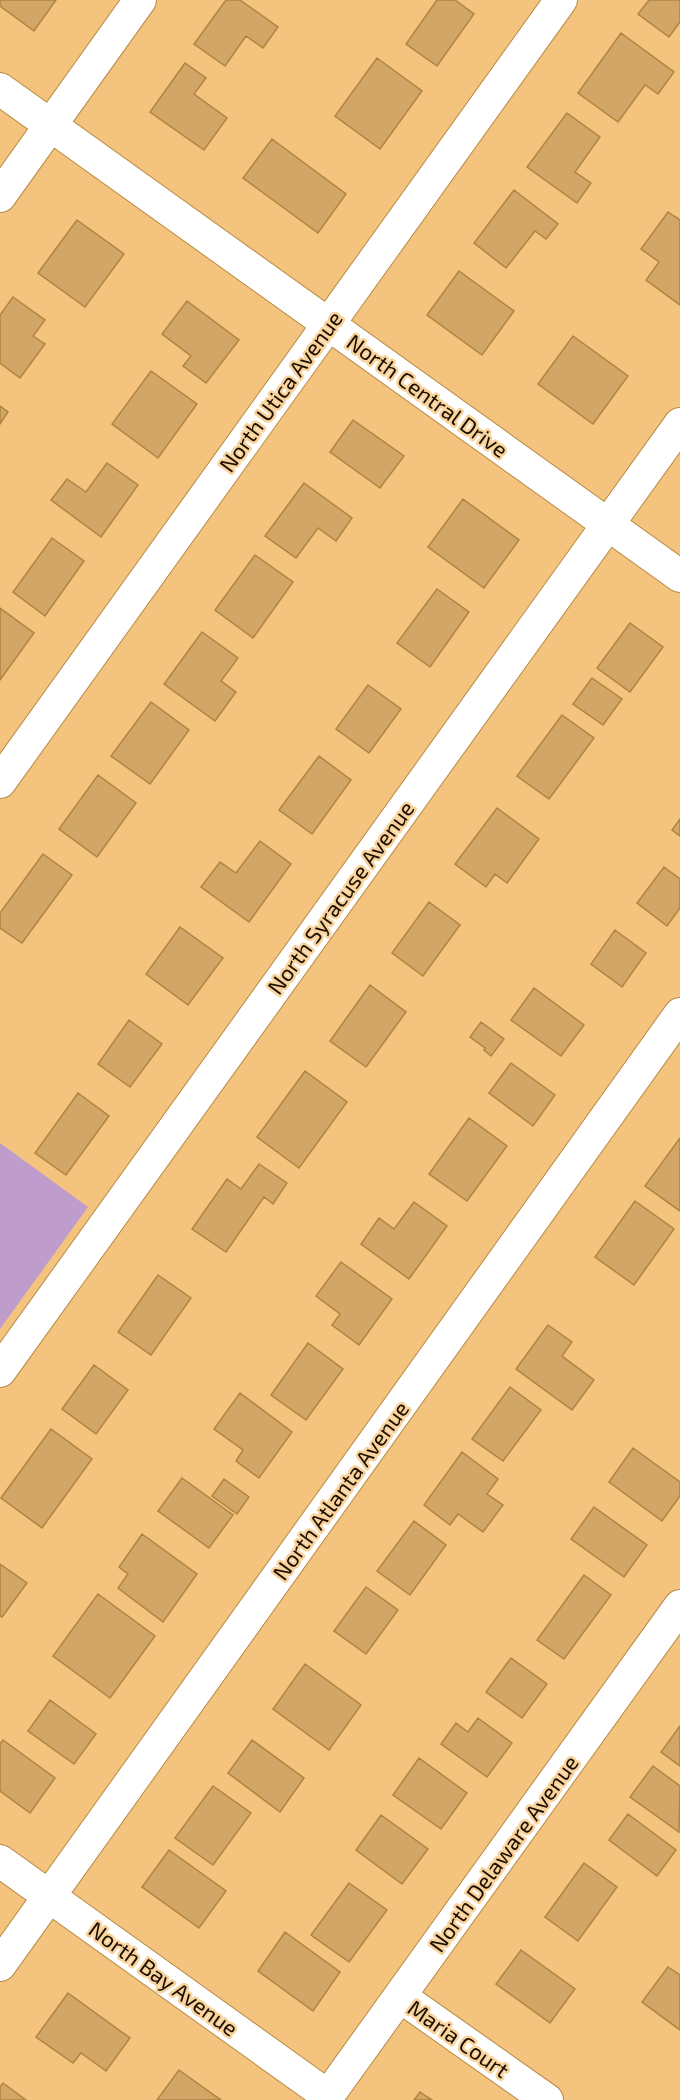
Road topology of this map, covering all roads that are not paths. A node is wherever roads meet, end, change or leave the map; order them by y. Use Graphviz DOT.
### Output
graph roads {
  1 [pos="140,0"];
  2 [pos="561,0"];
  3 [pos="0,89"];
  4 [pos="51,125"];
  5 [pos="0,196"];
  6 [pos="329,324"];
  7 [pos="680,424"];
  8 [pos="608,524"];
  9 [pos="680,576"];
  10 [pos="0,782"];
  11 [pos="680,1014"];
  12 [pos="0,1371"];
  13 [pos="680,1606"];
  14 [pos="0,1861"];
  15 [pos="50,1896"];
  16 [pos="0,1965"];
  17 [pos="401,1996"];
  18 [pos="326,2098"];
  19 [pos="547,2100"];
  1 -- 4 [label="street"];
  2 -- 6 [label="street, North Utica Avenue"];
  3 -- 4 [label="street, North Central Drive"];
  4 -- 5 [label="street"];
  4 -- 6 [label="street, North Central Drive"];
  6 -- 8 [label="street, North Central Drive"];
  6 -- 10 [label="street, North Utica Avenue"];
  7 -- 8 [label="street, North Syracuse Avenue"];
  8 -- 9 [label="street, North Central Drive"];
  8 -- 12 [label="street, North Syracuse Avenue"];
  11 -- 15 [label="street, North Atlanta Avenue"];
  13 -- 17 [label="street, North Delaware Avenue"];
  14 -- 15 [label="street, North Bay Avenue"];
  15 -- 16 [label="street, North Atlanta Avenue"];
  15 -- 18 [label="street, North Bay Avenue"];
  17 -- 18 [label="street, North Delaware Avenue"];
  17 -- 19 [label="street, Maria Court"];
}
